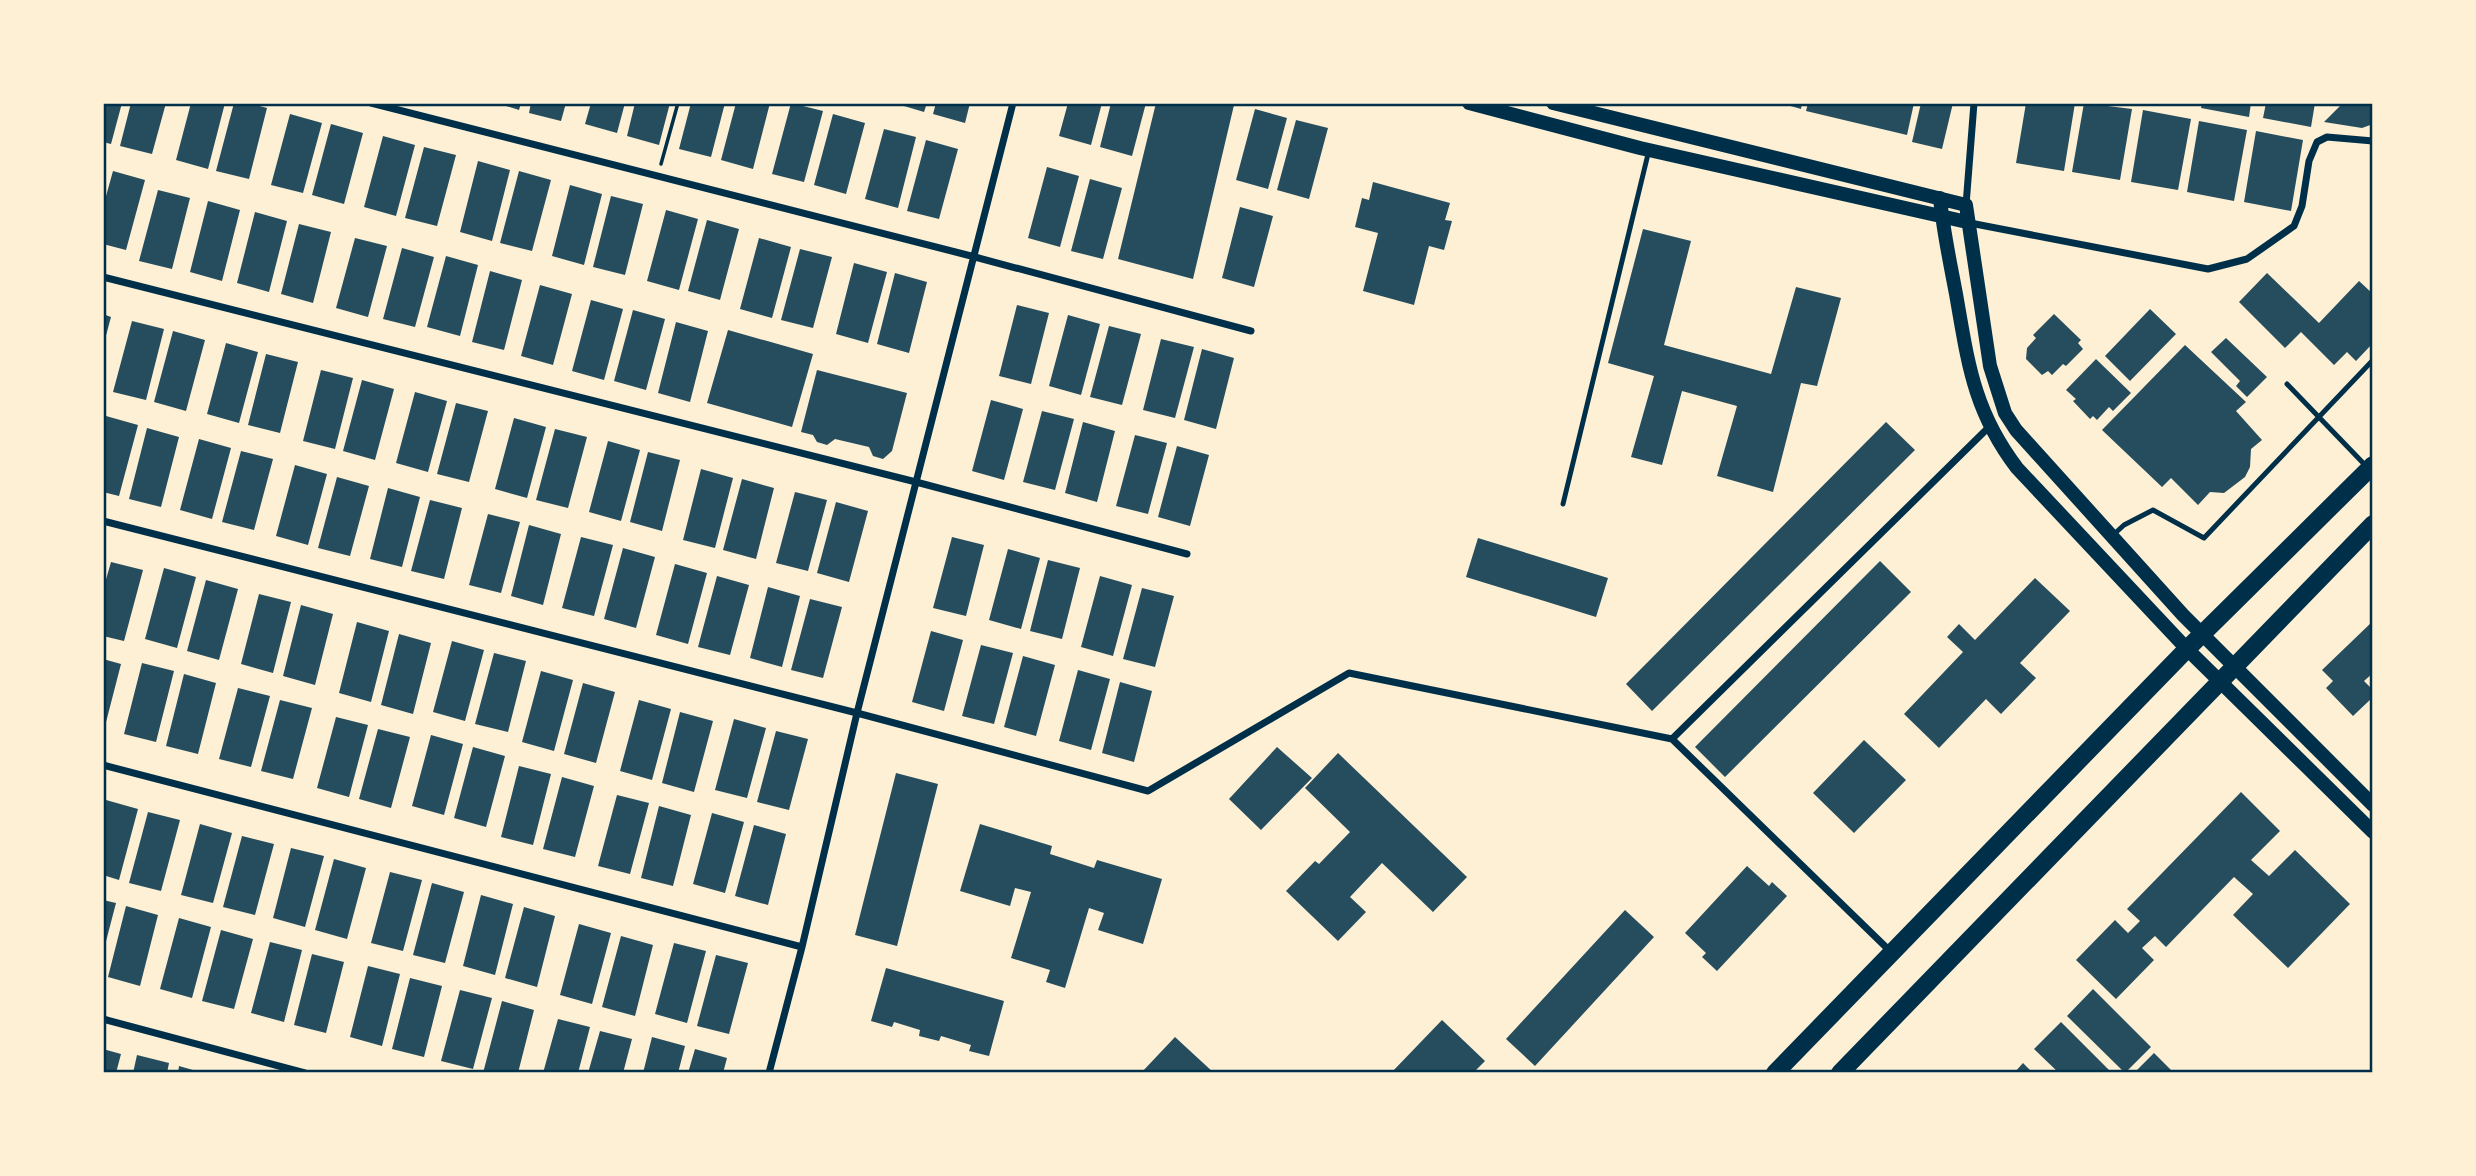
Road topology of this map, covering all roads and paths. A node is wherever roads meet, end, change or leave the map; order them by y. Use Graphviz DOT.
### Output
graph roads {
  1 [pos="371,103"];
  2 [pos="678,103"];
  3 [pos="1013,103"];
  4 [pos="1469,103"];
  5 [pos="1553,103"];
  6 [pos="1975,103"];
  7 [pos="2373,141"];
  8 [pos="1649,149"];
  9 [pos="658,177"];
  10 [pos="1940,198"];
  11 [pos="1966,205"];
  12 [pos="1942,216"];
  13 [pos="1967,222"];
  14 [pos="975,257"];
  15 [pos="103,277"];
  16 [pos="1251,331"];
  17 [pos="2373,360"];
  18 [pos="2287,384"];
  19 [pos="2320,417"];
  20 [pos="1989,427"];
  21 [pos="2371,467"];
  22 [pos="916,482"];
  23 [pos="1563,504"];
  24 [pos="103,521"];
  25 [pos="2373,524"];
  26 [pos="2112,536"];
  27 [pos="1187,554"];
  28 [pos="2202,634"];
  29 [pos="2187,649"];
  30 [pos="2235,667"];
  31 [pos="2220,682"];
  32 [pos="857,713"];
  33 [pos="1672,739"];
  34 [pos="103,765"];
  35 [pos="2373,805"];
  36 [pos="2373,832"];
  37 [pos="802,947"];
  38 [pos="1891,952"];
  39 [pos="103,1019"];
  40 [pos="305,1073"];
  41 [pos="769,1073"];
  42 [pos="1775,1073"];
  43 [pos="1840,1073"];
  1 -- 9 [label="street"];
  2 -- 9 [label="path"];
  3 -- 14 [label="street"];
  4 -- 8 [label="main road"];
  5 -- 10 [label="main road"];
  6 -- 11 [label="street"];
  7 -- 13 [label="street"];
  8 -- 12 [label="main road"];
  8 -- 23 [label="lane"];
  9 -- 14 [label="street"];
  10 -- 11 [label="main road"];
  10 -- 12 [label="main road"];
  11 -- 13 [label="main road"];
  12 -- 13 [label="main road"];
  12 -- 20 [label="main road"];
  13 -- 26 [label="main road"];
  14 -- 16 [label="street"];
  14 -- 22 [label="street"];
  15 -- 22 [label="street"];
  17 -- 19 [label="lane"];
  18 -- 19 [label="lane"];
  19 -- 21 [label="lane"];
  19 -- 26 [label="lane"];
  20 -- 29 [label="main road"];
  20 -- 33 [label="street"];
  21 -- 28 [label="main road"];
  22 -- 27 [label="street"];
  22 -- 32 [label="street"];
  24 -- 32 [label="street"];
  25 -- 30 [label="main road"];
  26 -- 28 [label="main road"];
  28 -- 29 [label="main road"];
  28 -- 30 [label="main road"];
  29 -- 31 [label="main road"];
  29 -- 38 [label="main road"];
  30 -- 31 [label="main road"];
  30 -- 35 [label="main road"];
  31 -- 36 [label="main road"];
  31 -- 43 [label="main road"];
  32 -- 33 [label="street"];
  32 -- 37 [label="street"];
  33 -- 38 [label="street"];
  34 -- 37 [label="street"];
  37 -- 41 [label="street"];
  38 -- 42 [label="main road"];
  39 -- 40 [label="street"];
}
